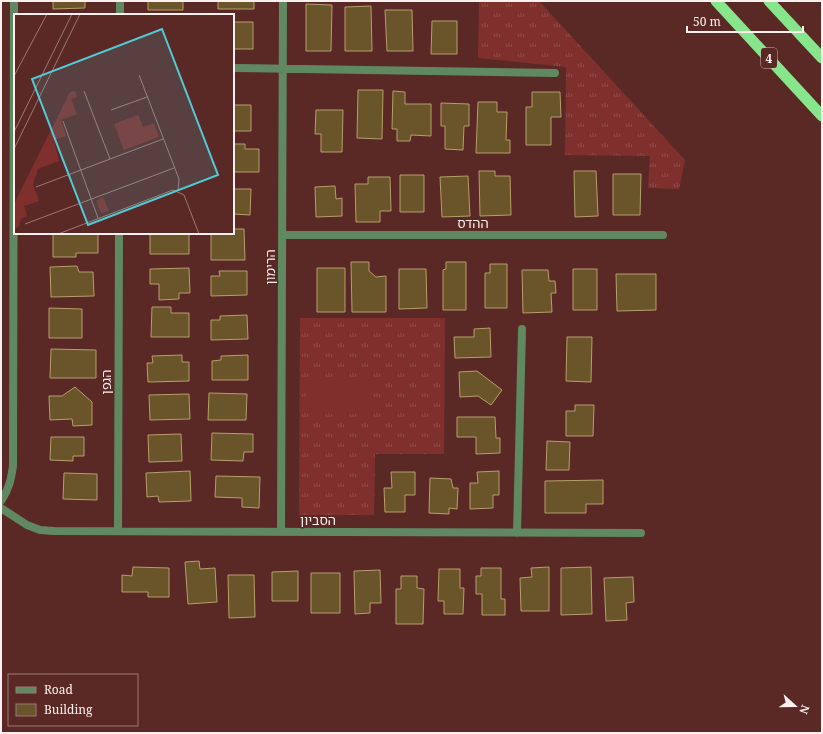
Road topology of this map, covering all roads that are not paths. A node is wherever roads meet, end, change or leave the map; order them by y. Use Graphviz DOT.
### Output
graph roads {
  1 [pos="14,1"];
  2 [pos="120,1"];
  3 [pos="283,1"];
  4 [pos="716,1"];
  5 [pos="769,1"];
  6 [pos="14,14"];
  7 [pos="120,14"];
  8 [pos="822,58"];
  9 [pos="234,68"];
  10 [pos="283,69"];
  11 [pos="555,73"];
  12 [pos="822,116"];
  13 [pos="14,234"];
  14 [pos="119,234"];
  15 [pos="282,235"];
  16 [pos="663,235"];
  17 [pos="522,329"];
  18 [pos="1,501"];
  19 [pos="1,508"];
  20 [pos="118,531"];
  21 [pos="281,532"];
  22 [pos="517,533"];
  23 [pos="641,533"];
  1 -- 6 [label="street"];
  2 -- 7 [label="street"];
  3 -- 10 [label="street, הרימון"];
  4 -- 12 [label="highway, 4"];
  5 -- 8 [label="highway"];
  9 -- 10 [label="street"];
  10 -- 11 [label="street"];
  10 -- 15 [label="street, הרימון"];
  13 -- 18 [label="street"];
  14 -- 20 [label="street, הגפן"];
  15 -- 16 [label="street, ההדס"];
  15 -- 21 [label="street, הרימון"];
  17 -- 22 [label="street"];
  19 -- 20 [label="street, הסביון"];
  20 -- 21 [label="street, הסביון"];
  21 -- 22 [label="street, הסביון"];
  22 -- 23 [label="street, הסביון"];
}
